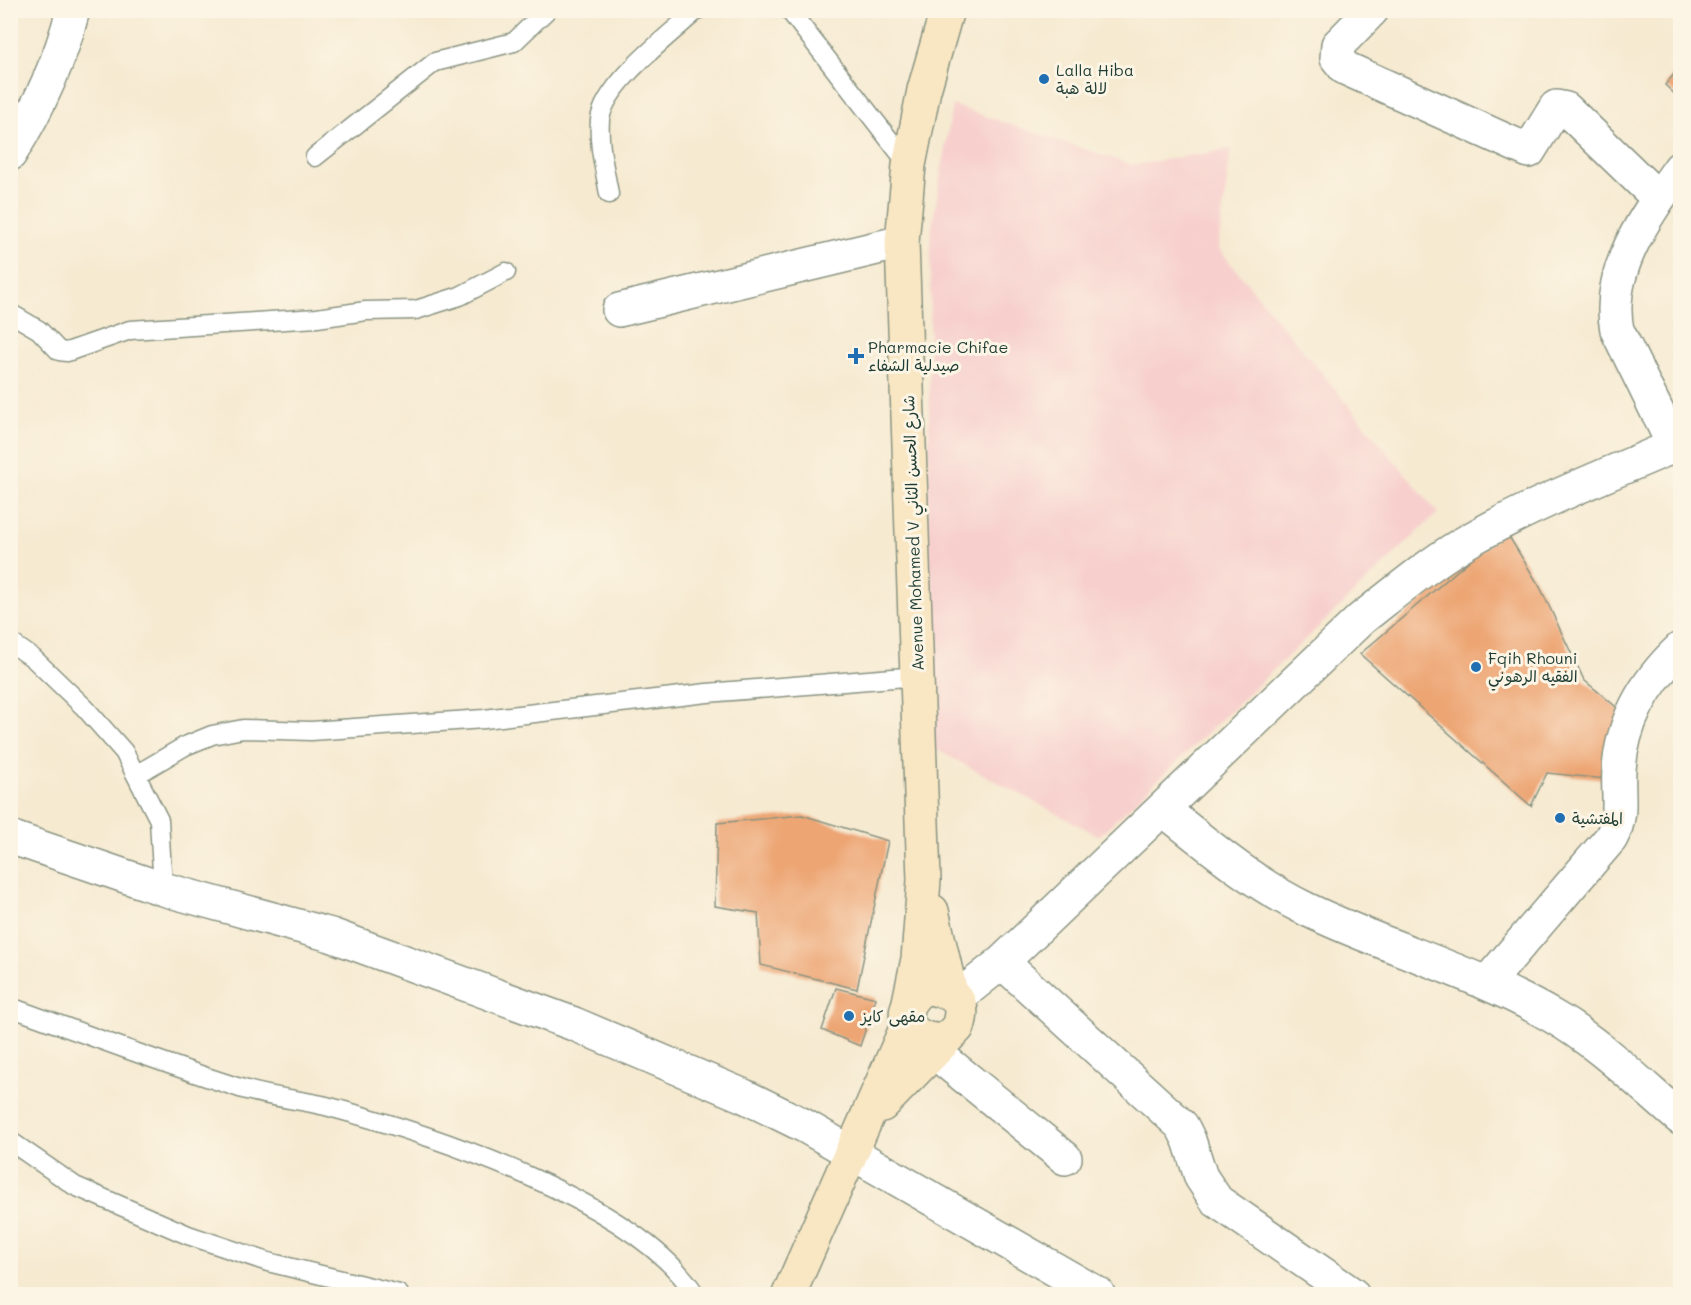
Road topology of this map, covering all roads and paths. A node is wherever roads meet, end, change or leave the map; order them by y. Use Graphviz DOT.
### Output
graph roads {
  1 [pos="73,10"];
  2 [pos="547,10"];
  3 [pos="697,10"];
  4 [pos="789,10"];
  5 [pos="947,10"];
  6 [pos="1372,10"];
  7 [pos="10,154"];
  8 [pos="315,157"];
  9 [pos="909,165"];
  10 [pos="1680,168"];
  11 [pos="609,194"];
  12 [pos="1658,198"];
  13 [pos="903,242"];
  14 [pos="506,273"];
  15 [pos="619,310"];
  16 [pos="10,313"];
  17 [pos="1677,448"];
  18 [pos="10,642"];
  19 [pos="1680,649"];
  20 [pos="918,676"];
  21 [pos="136,775"];
  22 [pos="1164,810"];
  23 [pos="10,837"];
  24 [pos="924,880"];
  25 [pos="163,889"];
  26 [pos="1002,962"];
  27 [pos="1487,983"];
  28 [pos="954,995"];
  29 [pos="10,1007"];
  30 [pos="908,1013"];
  31 [pos="937,1045"];
  32 [pos="1680,1118"];
  33 [pos="867,1122"];
  34 [pos="10,1142"];
  35 [pos="851,1152"];
  36 [pos="1065,1158"];
  37 [pos="399,1294"];
  38 [pos="695,1294"];
  39 [pos="789,1294"];
  40 [pos="1098,1294"];
  41 [pos="1352,1294"];
  1 -- 7 [label="street"];
  2 -- 8 [label="lane"];
  3 -- 11 [label="lane"];
  4 -- 9 [label="lane"];
  5 -- 9 [label="main road, Avenue Mohamed V شارع الحسن الثاني"];
  6 -- 12 [label="street"];
  9 -- 13 [label="main road, Avenue Mohamed V شارع الحسن الثاني"];
  10 -- 12 [label="street"];
  12 -- 17 [label="street"];
  13 -- 15 [label="street"];
  13 -- 20 [label="main road, Avenue Mohamed V شارع الحسن الثاني"];
  14 -- 16 [label="lane"];
  17 -- 22 [label="street"];
  18 -- 21 [label="lane"];
  19 -- 27 [label="street"];
  20 -- 21 [label="lane"];
  20 -- 24 [label="main road, Avenue Mohamed V شارع الحسن الثاني"];
  21 -- 25 [label="lane"];
  22 -- 26 [label="street"];
  22 -- 27 [label="street"];
  23 -- 25 [label="street"];
  24 -- 28 [label="main road, Avenue Mohamed V شارع الحسن الثاني"];
  24 -- 30 [label="main road, Avenue Mohamed V شارع الحسن الثاني"];
  25 -- 35 [label="street"];
  26 -- 28 [label="street"];
  26 -- 41 [label="street"];
  27 -- 32 [label="street"];
  28 -- 30 [label="main road"];
  28 -- 31 [label="main road"];
  29 -- 38 [label="lane"];
  30 -- 31 [label="main road"];
  30 -- 33 [label="main road, Avenue Mohamed V شارع الحسن الثاني"];
  31 -- 33 [label="main road, Avenue Mohamed V شارع الحسن الثاني"];
  31 -- 36 [label="street"];
  33 -- 35 [label="main road, Avenue Mohamed V شارع الحسن الثاني"];
  34 -- 37 [label="lane"];
  35 -- 39 [label="main road, Avenue Mohamed V شارع الحسن الثاني"];
  35 -- 40 [label="street"];
}
